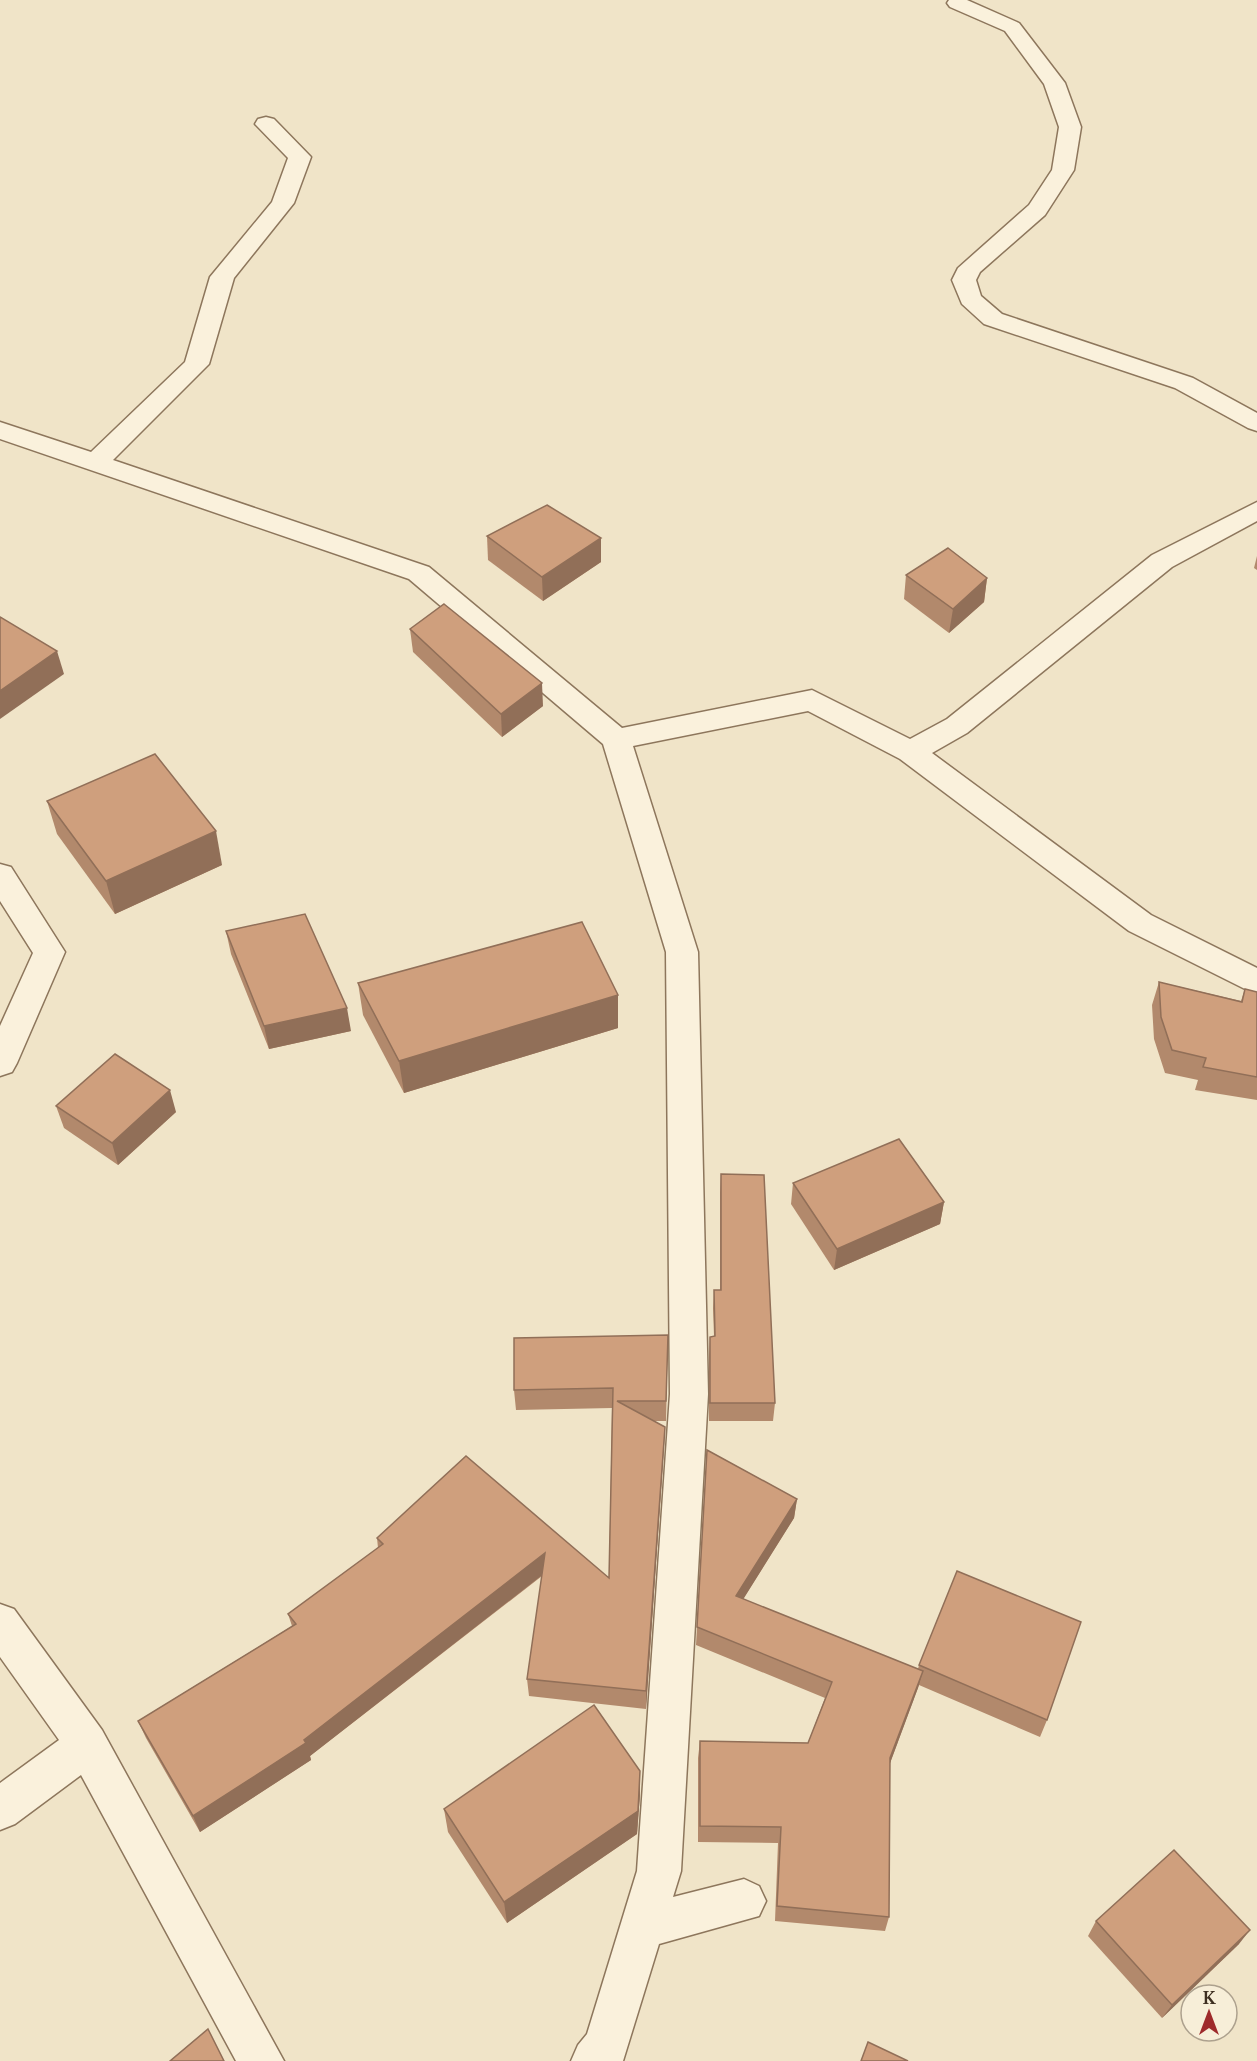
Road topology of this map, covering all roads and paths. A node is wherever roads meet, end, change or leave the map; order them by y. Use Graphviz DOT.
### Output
graph roads {
  1 [pos="957,3"];
  2 [pos="267,124"];
  3 [pos="1257,423"];
  4 [pos="0,430"];
  5 [pos="97,461"];
  6 [pos="1257,510"];
  7 [pos="616,739"];
  8 [pos="910,752"];
  9 [pos="0,875"];
  10 [pos="1257,983"];
  11 [pos="0,1063"];
  12 [pos="0,1623"];
  13 [pos="87,1745"];
  14 [pos="0,1809"];
  15 [pos="744,1901"];
  16 [pos="643,1926"];
  17 [pos="261,2061"];
  18 [pos="594,2061"];
  1 -- 3 [label="street"];
  2 -- 5 [label="street"];
  4 -- 5 [label="street"];
  5 -- 7 [label="street"];
  6 -- 8 [label="street"];
  7 -- 8 [label="street"];
  7 -- 16 [label="street"];
  8 -- 10 [label="street"];
  9 -- 11 [label="street"];
  12 -- 13 [label="street"];
  13 -- 14 [label="street"];
  13 -- 17 [label="street"];
  15 -- 16 [label="street"];
  16 -- 18 [label="street"];
}
